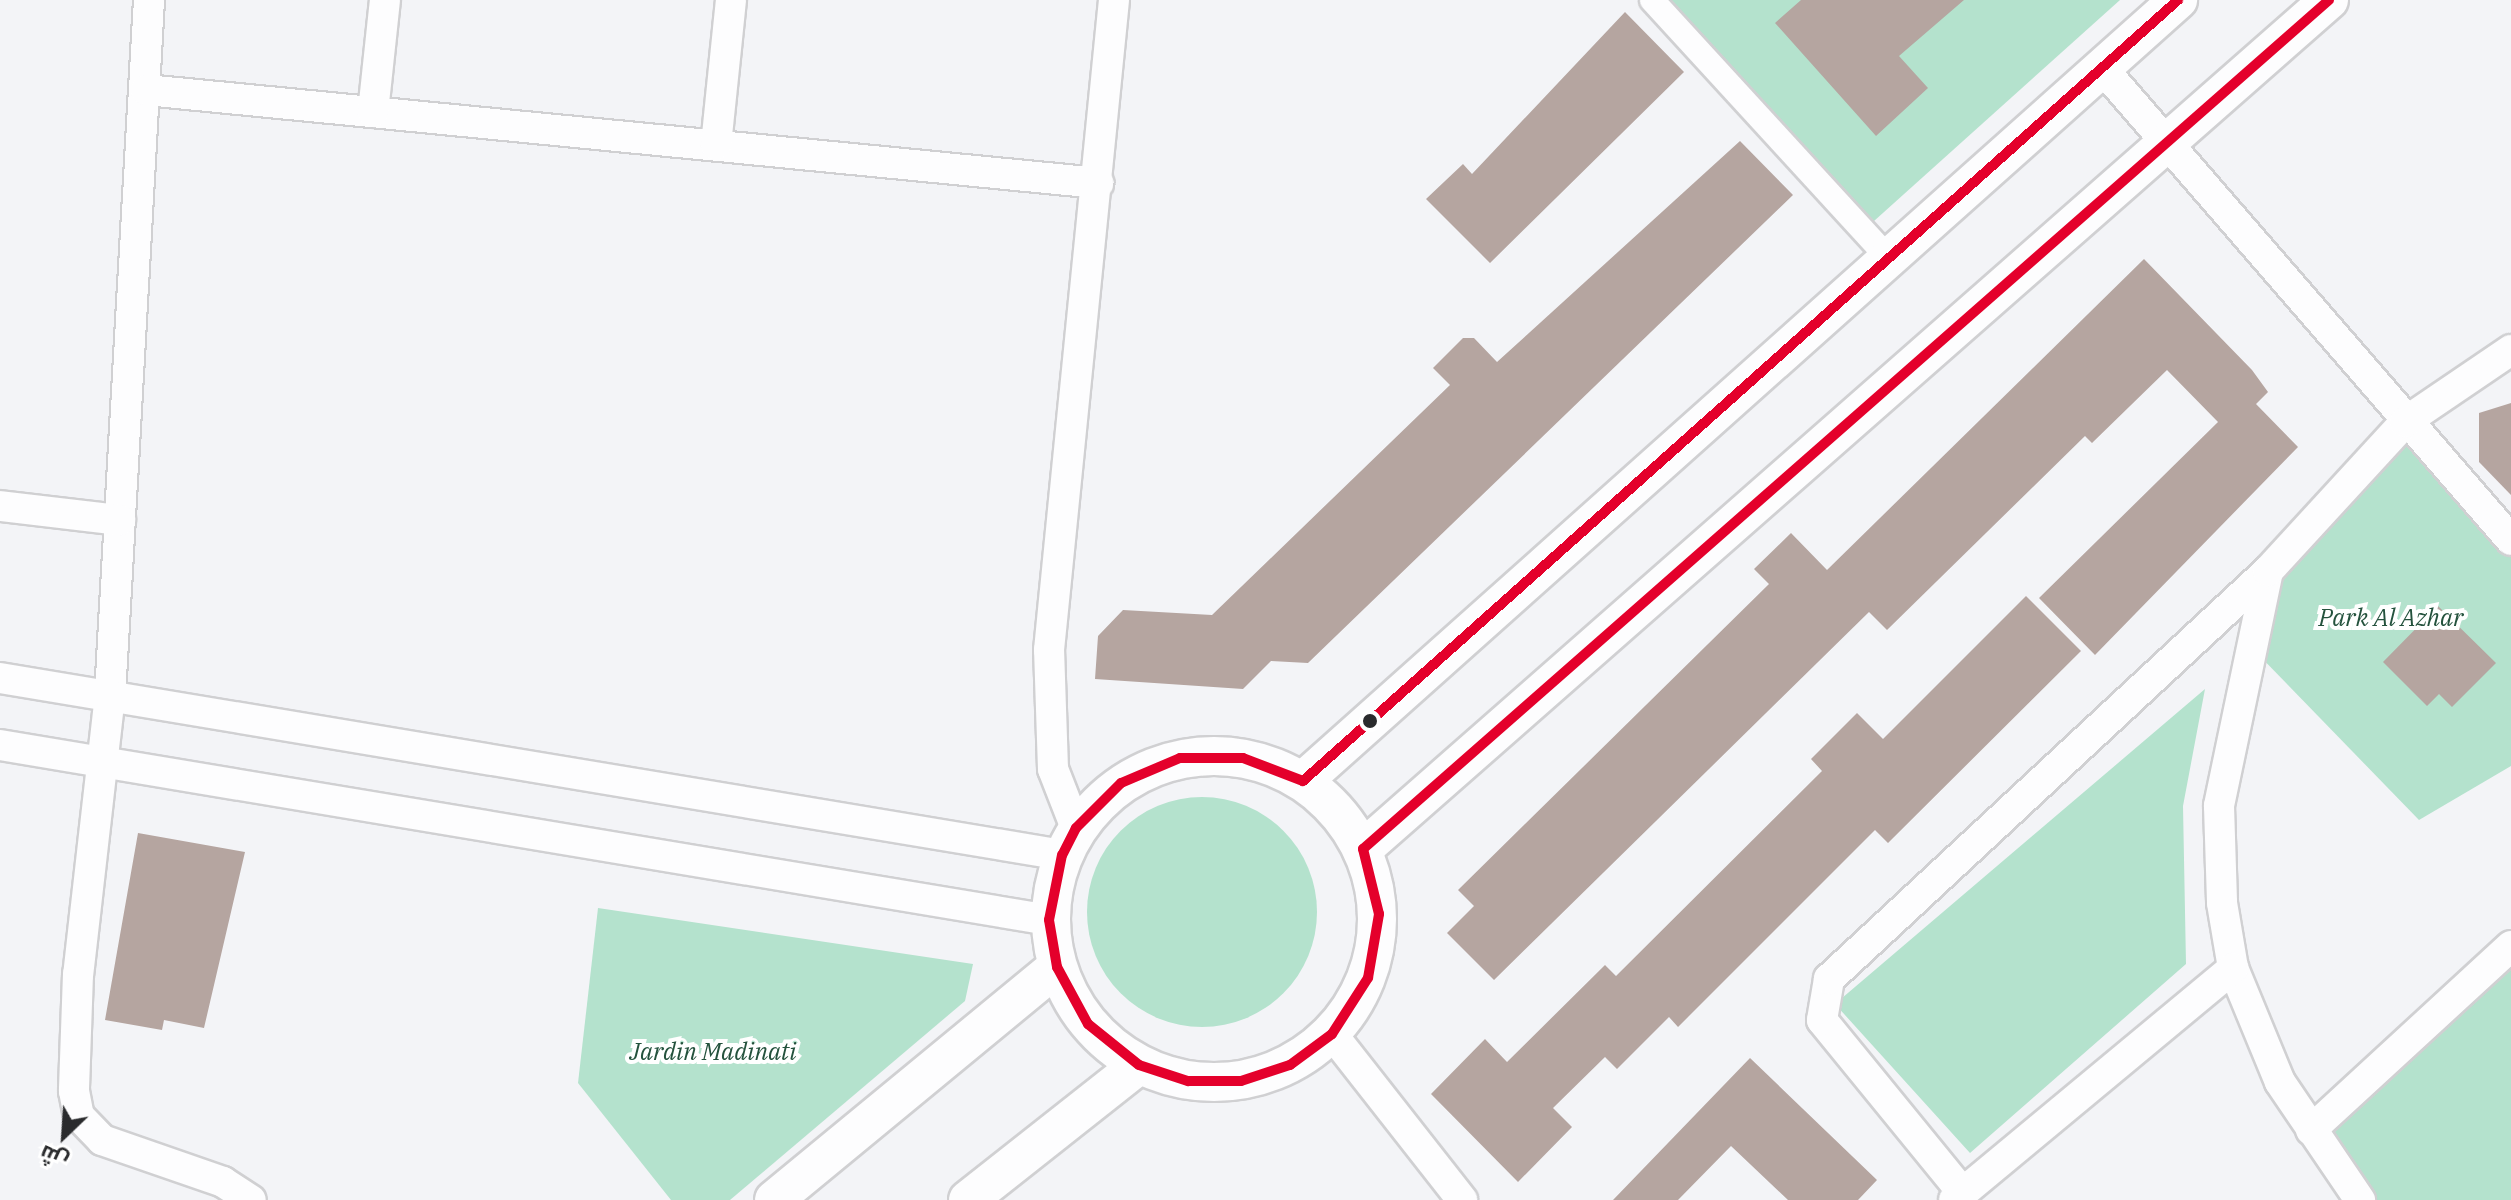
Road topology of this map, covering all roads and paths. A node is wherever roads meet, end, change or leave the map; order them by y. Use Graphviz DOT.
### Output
graph roads {
  1 [pos="149,0"];
  2 [pos="385,0"];
  3 [pos="731,0"];
  4 [pos="1114,0"];
  5 [pos="1652,0"];
  6 [pos="2178,0"];
  7 [pos="2329,0"];
  8 [pos="2103,69"];
  9 [pos="146,90"];
  10 [pos="373,112"];
  11 [pos="2165,143"];
  12 [pos="716,145"];
  13 [pos="1098,183"];
  14 [pos="1888,258"];
  15 [pos="2511,350"];
  16 [pos="2405,422"];
  17 [pos="0,506"];
  18 [pos="120,520"];
  19 [pos="2511,540"];
  20 [pos="2268,571"];
  21 [pos="0,678"];
  22 [pos="110,695"];
  23 [pos="0,745"];
  24 [pos="103,761"];
  25 [pos="1303,781"];
  26 [pos="1069,842"];
  27 [pos="1363,849"];
  28 [pos="1049,920"];
  29 [pos="2511,946"];
  30 [pos="1057,967"];
  31 [pos="2233,968"];
  32 [pos="1332,1034"];
  33 [pos="1139,1065"];
  34 [pos="2311,1130"];
  35 [pos="1958,1196"];
  36 [pos="251,1200"];
  37 [pos="774,1200"];
  38 [pos="968,1200"];
  39 [pos="1462,1200"];
  40 [pos="2360,1200"];
  1 -- 9 [label="street"];
  2 -- 10 [label="street"];
  3 -- 12 [label="street"];
  4 -- 13 [label="street"];
  5 -- 14 [label="street"];
  6 -- 8 [label="street"];
  7 -- 11 [label="street"];
  8 -- 11 [label="street"];
  8 -- 14 [label="street"];
  9 -- 10 [label="street"];
  9 -- 18 [label="street"];
  10 -- 12 [label="street"];
  11 -- 16 [label="street"];
  11 -- 27 [label="street"];
  12 -- 13 [label="street"];
  13 -- 26 [label="street"];
  14 -- 25 [label="street"];
  15 -- 16 [label="street"];
  16 -- 19 [label="street"];
  16 -- 20 [label="street"];
  17 -- 18 [label="street"];
  18 -- 22 [label="street"];
  20 -- 31 [label="street"];
  20 -- 35 [label="street"];
  21 -- 22 [label="street"];
  22 -- 24 [label="street"];
  22 -- 26 [label="street"];
  23 -- 24 [label="street"];
  24 -- 28 [label="street"];
  24 -- 36 [label="street"];
  25 -- 26 [label="street"];
  25 -- 27 [label="street"];
  26 -- 28 [label="street"];
  27 -- 32 [label="street"];
  28 -- 30 [label="street"];
  29 -- 34 [label="street"];
  30 -- 33 [label="street"];
  30 -- 37 [label="street"];
  31 -- 34 [label="street"];
  31 -- 35 [label="street"];
  32 -- 33 [label="street"];
  32 -- 39 [label="street"];
  33 -- 38 [label="street"];
  34 -- 40 [label="street"];
}
